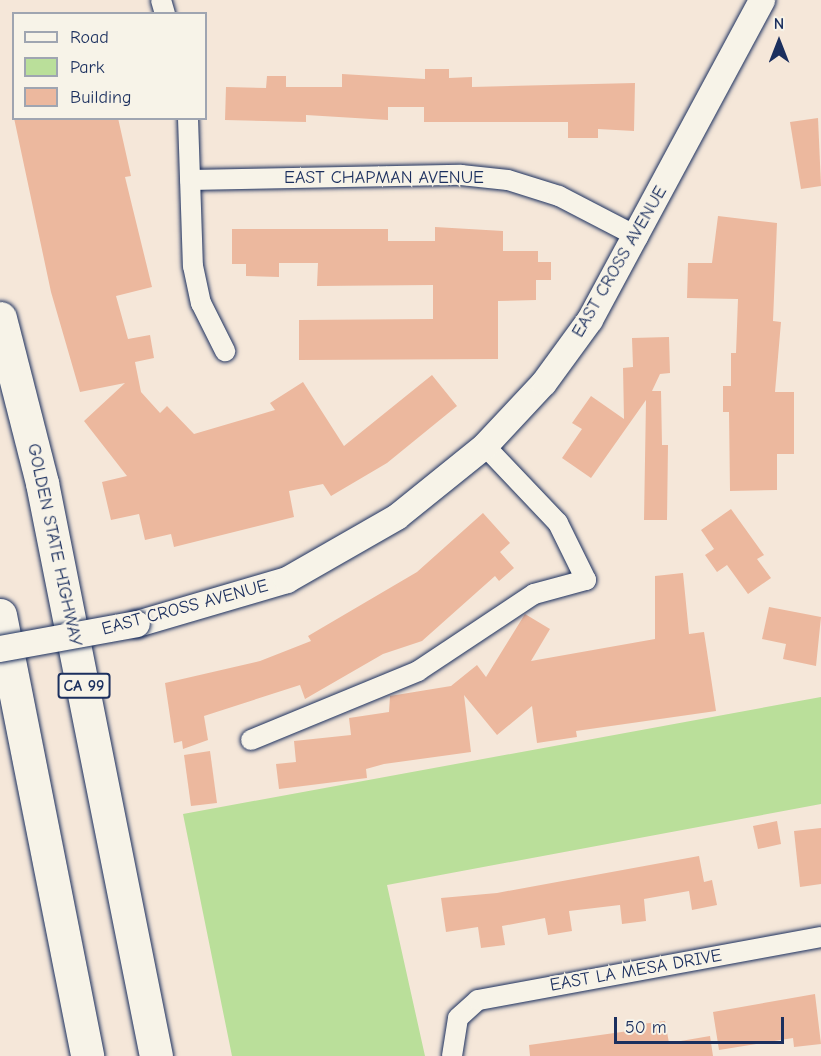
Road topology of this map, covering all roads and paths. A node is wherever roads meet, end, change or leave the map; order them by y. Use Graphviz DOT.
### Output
graph roads {
  1 [pos="762,0"];
  2 [pos="188,120"];
  3 [pos="190,180"];
  4 [pos="638,237"];
  5 [pos="0,318"];
  6 [pos="225,351"];
  7 [pos="485,446"];
  8 [pos="0,615"];
  9 [pos="0,649"];
  10 [pos="251,740"];
  11 [pos="821,937"];
  12 [pos="87,1056"];
  13 [pos="156,1056"];
  14 [pos="452,1056"];
  1 -- 4 [label="street, EAST CROSS AVENUE"];
  2 -- 3 [label="street"];
  3 -- 4 [label="street, EAST CHAPMAN AVENUE"];
  3 -- 6 [label="street"];
  4 -- 7 [label="street, EAST CROSS AVENUE"];
  5 -- 13 [label="highway, GOLDEN STATE HIGHWAY / CA 99"];
  7 -- 9 [label="street, EAST CROSS AVENUE, bridge"];
  7 -- 10 [label="street"];
  8 -- 12 [label="highway"];
  11 -- 14 [label="street, EAST LA MESA DRIVE"];
}
